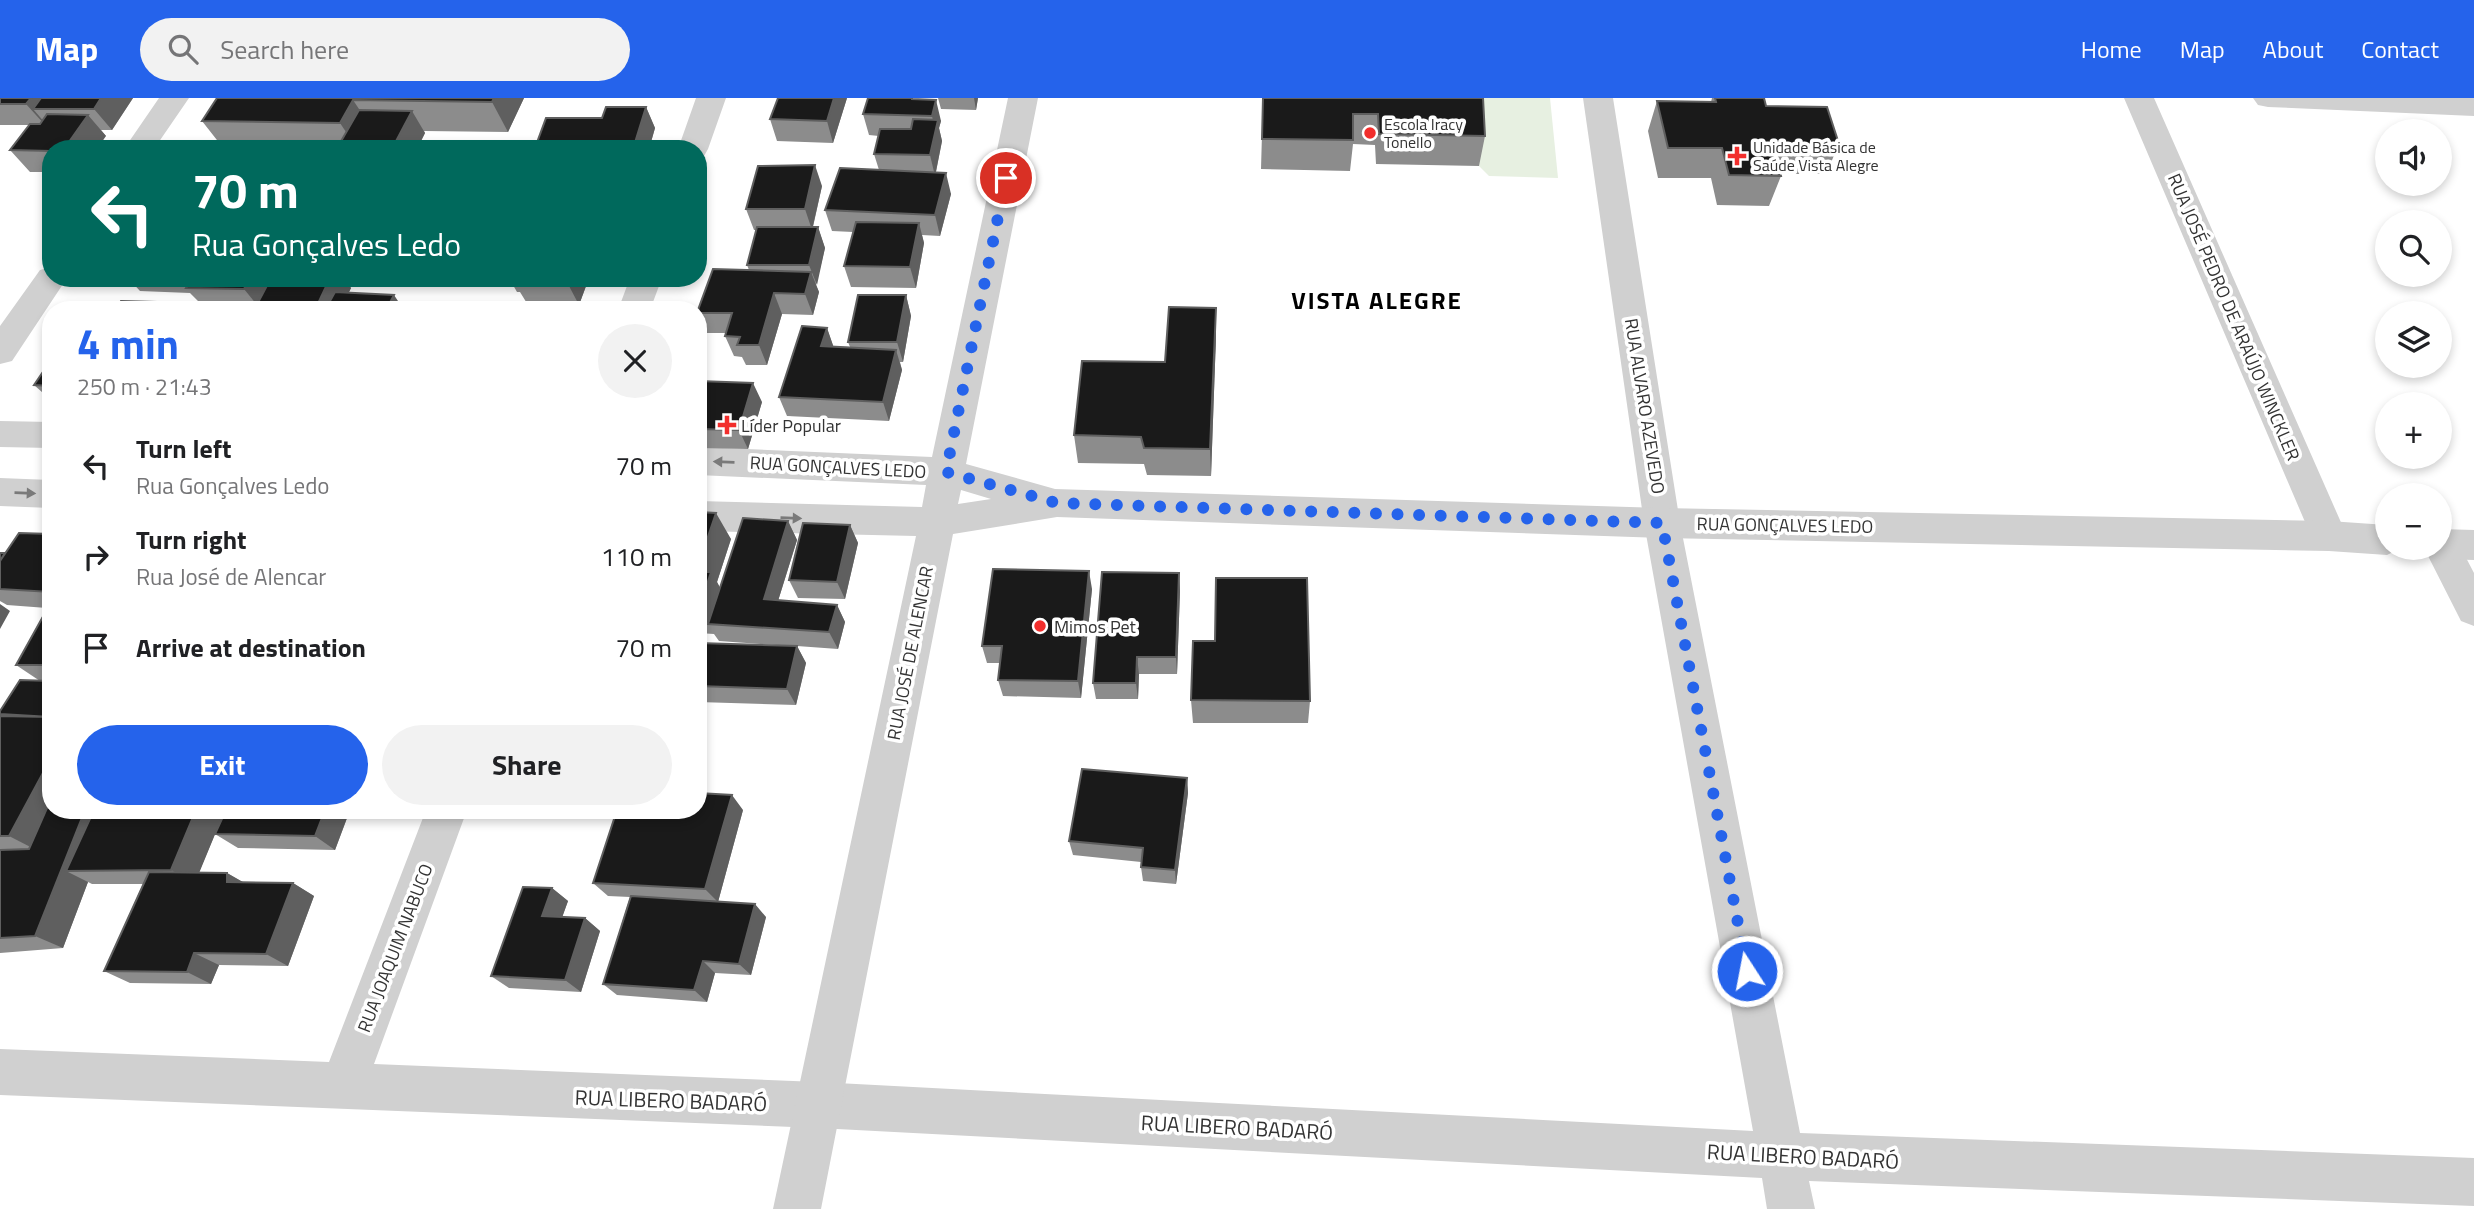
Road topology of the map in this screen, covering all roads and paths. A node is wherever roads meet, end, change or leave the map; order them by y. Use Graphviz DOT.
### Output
graph roads {
  1 [pos="174,98"];
  2 [pos="711,98"];
  3 [pos="1023,98"];
  4 [pos="1598,98"];
  5 [pos="2139,98"];
  6 [pos="2268,98"];
  7 [pos="2474,107"];
  8 [pos="145,140"];
  9 [pos="696,140"];
  10 [pos="45,287"];
  11 [pos="0,352"];
  12 [pos="0,434"];
  13 [pos="42,435"];
  14 [pos="707,461"];
  15 [pos="946,472"];
  16 [pos="0,492"];
  17 [pos="42,494"];
  18 [pos="1057,503"];
  19 [pos="707,516"];
  20 [pos="936,522"];
  21 [pos="1662,523"];
  22 [pos="2329,536"];
  23 [pos="2375,539"];
  24 [pos="2452,547"];
  25 [pos="2474,610"];
  26 [pos="444,819"];
  27 [pos="0,1072"];
  28 [pos="343,1086"];
  29 [pos="818,1105"];
  30 [pos="1782,1156"];
  31 [pos="2474,1182"];
  32 [pos="797,1209"];
  33 [pos="1791,1209"];
  1 -- 8 [label="street"];
  2 -- 9 [label="street"];
  3 -- 15 [label="street, RUA JOSÉ DE ALENCAR"];
  4 -- 21 [label="street, RUA ALVARO AZEVEDO"];
  5 -- 22 [label="street, RUA JOSÉ PEDRO DE ARAÚJO WINCKLER"];
  6 -- 7 [label="street"];
  10 -- 11 [label="street"];
  12 -- 13 [label="street"];
  15 -- 14 [label="street, RUA GONÇALVES LEDO, one-way"];
  15 -- 18 [label="street, RUA GONÇALVES LEDO"];
  15 -- 20 [label="street, RUA JOSÉ DE ALENCAR"];
  16 -- 17 [label="street, one-way"];
  18 -- 20 [label="street, RUA GONÇALVES LEDO"];
  18 -- 21 [label="street, RUA GONÇALVES LEDO"];
  19 -- 20 [label="street, RUA GONÇALVES LEDO, one-way"];
  20 -- 29 [label="street, RUA JOSÉ DE ALENCAR"];
  21 -- 22 [label="street, RUA GONÇALVES LEDO"];
  21 -- 30 [label="street, RUA ALVARO AZEVEDO"];
  22 -- 23 [label="street, RUA GONÇALVES LEDO"];
  24 -- 25 [label="street"];
  26 -- 28 [label="street, RUA JOAQUIM NABUCO"];
  27 -- 28 [label="street, RUA LIBERO BADARÓ"];
  28 -- 29 [label="street, RUA LIBERO BADARÓ"];
  29 -- 30 [label="street, RUA LIBERO BADARÓ"];
  29 -- 32 [label="street, RUA JOSÉ DE ALENCAR"];
  30 -- 31 [label="street, RUA LIBERO BADARÓ"];
  30 -- 33 [label="street, RUA ALVARO AZEVEDO"];
}
